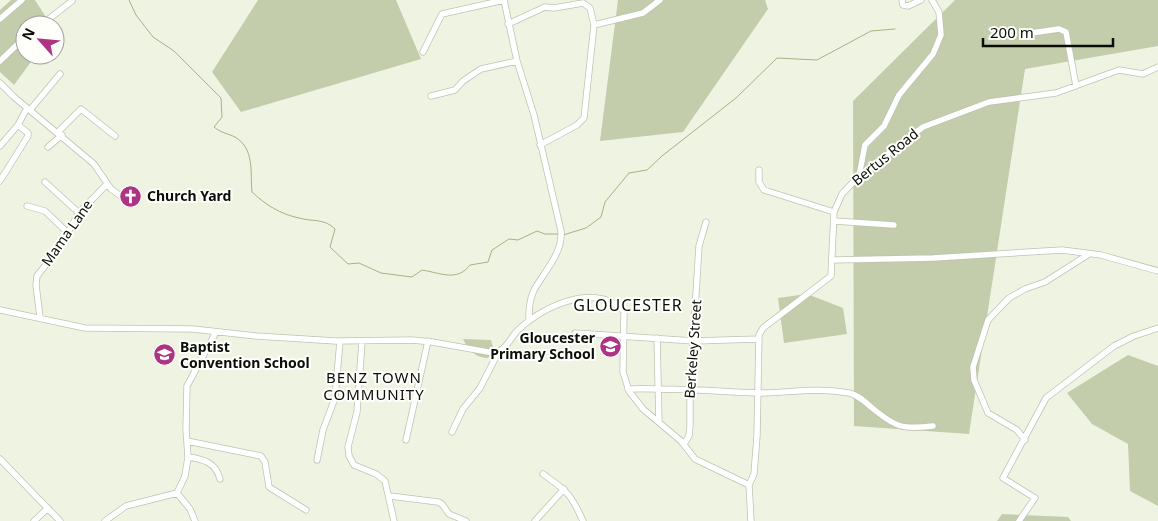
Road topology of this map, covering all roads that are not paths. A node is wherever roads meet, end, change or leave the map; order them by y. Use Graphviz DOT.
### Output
graph roads {
  1 [pos="22,0"];
  2 [pos="72,0"];
  3 [pos="504,0"];
  4 [pos="660,0"];
  5 [pos="902,0"];
  6 [pos="921,0"];
  7 [pos="932,0"];
  8 [pos="53,15"];
  9 [pos="0,19"];
  10 [pos="508,24"];
  11 [pos="594,25"];
  12 [pos="1031,33"];
  13 [pos="15,47"];
  14 [pos="423,52"];
  15 [pos="0,61"];
  16 [pos="517,61"];
  17 [pos="1158,67"];
  18 [pos="60,74"];
  19 [pos="0,83"];
  20 [pos="1076,86"];
  21 [pos="431,96"];
  22 [pos="29,109"];
  23 [pos="18,125"];
  24 [pos="60,133"];
  25 [pos="115,136"];
  26 [pos="540,145"];
  27 [pos="0,146"];
  28 [pos="48,147"];
  29 [pos="759,170"];
  30 [pos="859,176"];
  31 [pos="0,181"];
  32 [pos="45,182"];
  33 [pos="107,184"];
  34 [pos="126,200"];
  35 [pos="27,206"];
  36 [pos="834,212"];
  37 [pos="79,213"];
  38 [pos="834,220"];
  39 [pos="706,222"];
  40 [pos="894,225"];
  41 [pos="67,232"];
  42 [pos="1089,253"];
  43 [pos="833,260"];
  44 [pos="1158,271"];
  45 [pos="0,310"];
  46 [pos="40,317"];
  47 [pos="529,321"];
  48 [pos="1158,328"];
  49 [pos="216,332"];
  50 [pos="575,332"];
  51 [pos="624,337"];
  52 [pos="657,338"];
  53 [pos="758,339"];
  54 [pos="340,341"];
  55 [pos="362,341"];
  56 [pos="694,341"];
  57 [pos="428,342"];
  58 [pos="498,353"];
  59 [pos="657,388"];
  60 [pos="628,389"];
  61 [pos="690,389"];
  62 [pos="758,393"];
  63 [pos="659,422"];
  64 [pos="933,426"];
  65 [pos="452,432"];
  66 [pos="406,440"];
  67 [pos="1025,440"];
  68 [pos="187,442"];
  69 [pos="684,444"];
  70 [pos="188,457"];
  71 [pos="0,459"];
  72 [pos="317,460"];
  73 [pos="543,474"];
  74 [pos="220,479"];
  75 [pos="749,485"];
  76 [pos="564,488"];
  77 [pos="177,493"];
  78 [pos="390,496"];
  79 [pos="48,508"];
  80 [pos="306,510"];
  81 [pos="34,521"];
  82 [pos="60,521"];
  83 [pos="105,521"];
  84 [pos="195,521"];
  85 [pos="394,521"];
  86 [pos="466,521"];
  87 [pos="535,521"];
  88 [pos="583,521"];
  89 [pos="751,521"];
  90 [pos="1019,521"];
  1 -- 9 [label="street"];
  2 -- 8 [label="street"];
  3 -- 10 [label="street"];
  3 -- 14 [label="street"];
  4 -- 11 [label="street"];
  5 -- 6 [label="street"];
  7 -- 30 [label="street"];
  10 -- 11 [label="street"];
  10 -- 16 [label="street"];
  11 -- 26 [label="street"];
  12 -- 20 [label="street"];
  13 -- 15 [label="street"];
  16 -- 21 [label="street"];
  16 -- 26 [label="street"];
  17 -- 20 [label="street, Bertus Road"];
  18 -- 22 [label="street"];
  19 -- 22 [label="street"];
  20 -- 30 [label="street, Bertus Road"];
  22 -- 23 [label="street"];
  22 -- 24 [label="street"];
  23 -- 27 [label="street"];
  23 -- 31 [label="street"];
  24 -- 25 [label="street"];
  24 -- 28 [label="street"];
  24 -- 33 [label="street"];
  26 -- 47 [label="street"];
  29 -- 36 [label="street"];
  30 -- 36 [label="street, Bertus Road"];
  32 -- 37 [label="street"];
  33 -- 34 [label="street"];
  33 -- 37 [label="street, Mama Lane"];
  35 -- 41 [label="street"];
  36 -- 38 [label="street, Bertus Road"];
  37 -- 41 [label="street, Mama Lane"];
  38 -- 40 [label="street"];
  38 -- 43 [label="street, Bertus Road"];
  39 -- 56 [label="street, Berkeley Street"];
  41 -- 46 [label="street, Mama Lane"];
  42 -- 43 [label="street"];
  42 -- 44 [label="street"];
  42 -- 67 [label="street"];
  43 -- 53 [label="street, Bertus Road"];
  45 -- 46 [label="street"];
  46 -- 49 [label="street"];
  47 -- 51 [label="street"];
  47 -- 58 [label="street"];
  48 -- 67 [label="street"];
  49 -- 54 [label="street"];
  49 -- 68 [label="street"];
  50 -- 51 [label="street"];
  51 -- 52 [label="street"];
  51 -- 60 [label="street"];
  52 -- 56 [label="street"];
  52 -- 59 [label="street"];
  53 -- 56 [label="street"];
  53 -- 62 [label="street"];
  54 -- 55 [label="street"];
  54 -- 72 [label="street"];
  55 -- 57 [label="street"];
  55 -- 78 [label="street"];
  56 -- 61 [label="street, Berkeley Street"];
  57 -- 58 [label="street"];
  57 -- 66 [label="street"];
  58 -- 65 [label="street"];
  59 -- 60 [label="street"];
  59 -- 61 [label="street"];
  59 -- 63 [label="street"];
  60 -- 63 [label="street"];
  61 -- 62 [label="street"];
  61 -- 69 [label="street, Berkeley Street"];
  62 -- 64 [label="street"];
  62 -- 75 [label="street"];
  63 -- 69 [label="street"];
  67 -- 90 [label="street"];
  68 -- 70 [label="street"];
  68 -- 80 [label="street"];
  69 -- 75 [label="street"];
  70 -- 74 [label="street"];
  70 -- 77 [label="street"];
  71 -- 79 [label="street"];
  73 -- 76 [label="street"];
  75 -- 89 [label="street"];
  76 -- 87 [label="street"];
  76 -- 88 [label="street"];
  77 -- 83 [label="street"];
  77 -- 84 [label="street"];
  78 -- 85 [label="street"];
  78 -- 86 [label="street"];
  79 -- 81 [label="street"];
  79 -- 82 [label="street"];
}
